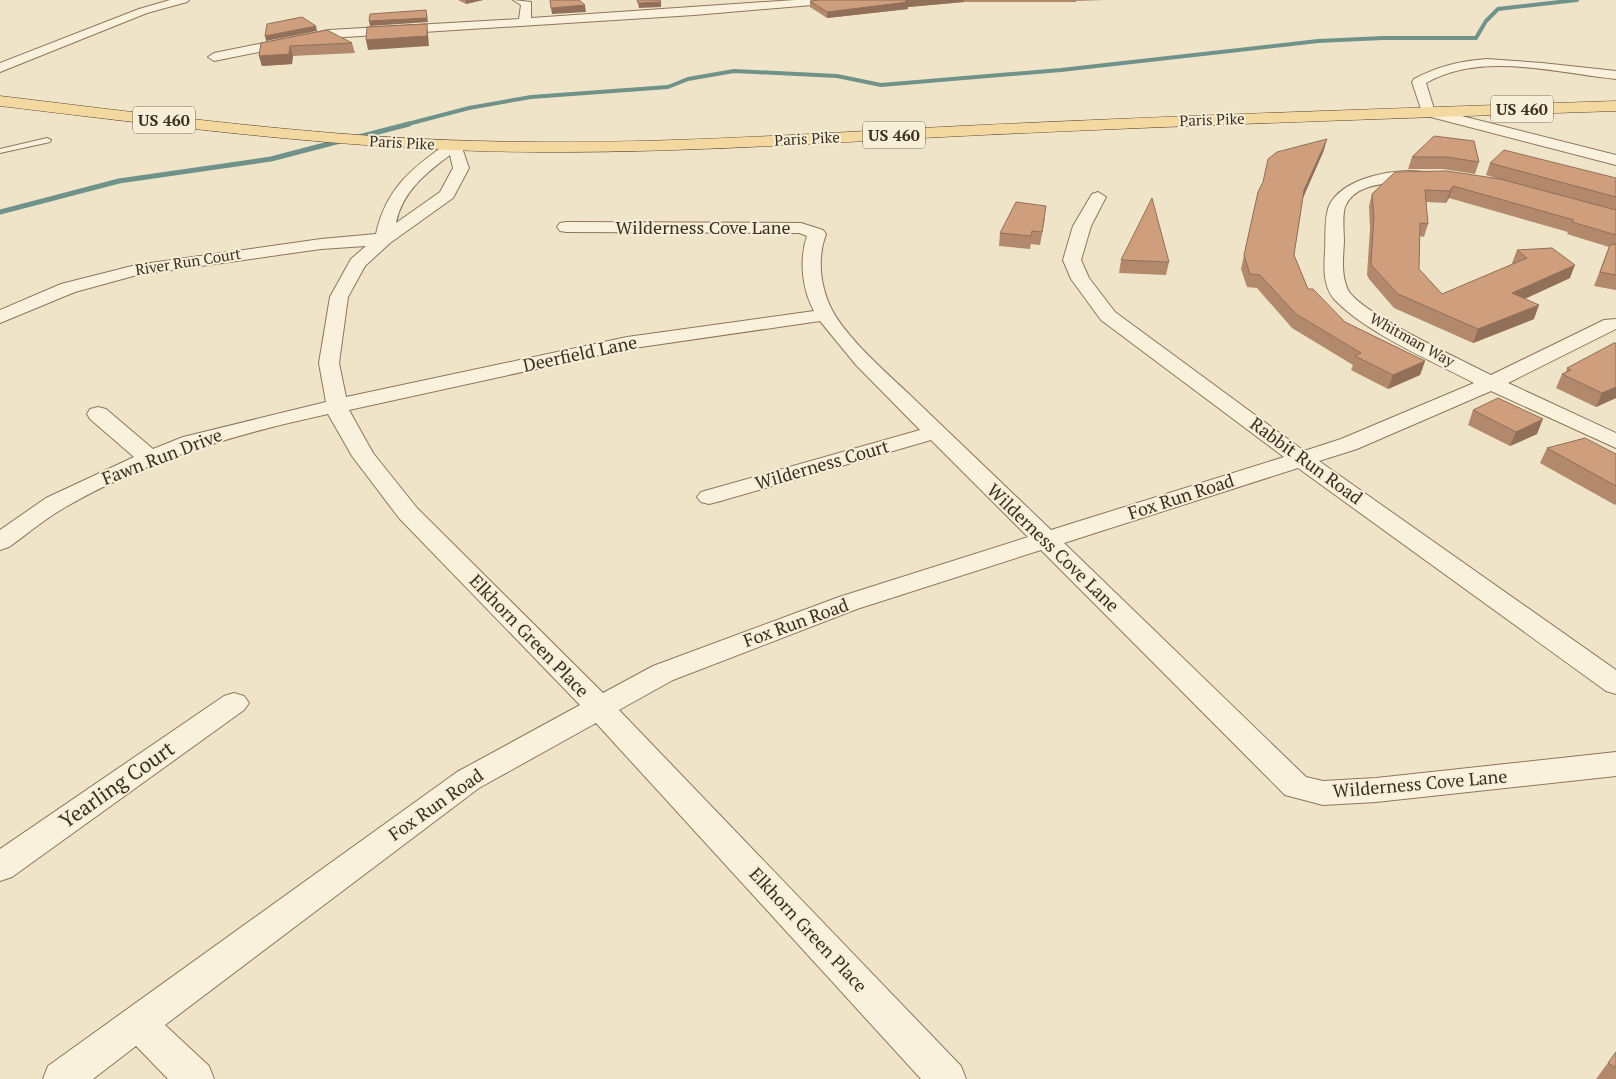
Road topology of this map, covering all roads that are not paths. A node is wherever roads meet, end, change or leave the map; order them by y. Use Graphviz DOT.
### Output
graph roads {
  1 [pos="156,0"];
  2 [pos="183,0"];
  3 [pos="519,0"];
  4 [pos="688,0"];
  5 [pos="836,0"];
  6 [pos="694,12"];
  7 [pos="524,23"];
  8 [pos="214,57"];
  9 [pos="0,59"];
  10 [pos="0,68"];
  11 [pos="1616,75"];
  12 [pos="0,101"];
  13 [pos="1616,106"];
  14 [pos="1428,112"];
  15 [pos="47,140"];
  16 [pos="454,145"];
  17 [pos="0,151"];
  18 [pos="1616,160"];
  19 [pos="1443,176"];
  20 [pos="1098,197"];
  21 [pos="566,227"];
  22 [pos="384,239"];
  23 [pos="825,315"];
  24 [pos="0,317"];
  25 [pos="1611,324"];
  26 [pos="1491,383"];
  27 [pos="337,405"];
  28 [pos="98,414"];
  29 [pos="936,432"];
  30 [pos="1616,441"];
  31 [pos="149,458"];
  32 [pos="1301,459"];
  33 [pos="709,497"];
  34 [pos="1046,540"];
  35 [pos="0,542"];
  36 [pos="1616,684"];
  37 [pos="234,703"];
  38 [pos="599,707"];
  39 [pos="1616,764"];
  40 [pos="0,867"];
  41 [pos="138,1023"];
  42 [pos="62,1079"];
  43 [pos="194,1079"];
  44 [pos="947,1079"];
  1 -- 9 [label="street"];
  2 -- 10 [label="street"];
  3 -- 7 [label="street"];
  4 -- 6 [label="street"];
  5 -- 6 [label="street"];
  6 -- 7 [label="street"];
  7 -- 8 [label="street"];
  11 -- 14 [label="street"];
  12 -- 16 [label="main road, Paris Pike / US 460"];
  13 -- 14 [label="main road, Paris Pike / US 460"];
  14 -- 16 [label="main road, Paris Pike / US 460"];
  14 -- 18 [label="street"];
  15 -- 17 [label="lane"];
  16 -- 22 [label="street"];
  16 -- 22 [label="street, Elkhorn Green Place"];
  19 -- 26 [label="street, Whitman Way"];
  20 -- 32 [label="street, Rabbit Run Road"];
  21 -- 23 [label="street, Wilderness Cove Lane"];
  22 -- 24 [label="street, River Run Court"];
  22 -- 27 [label="street, Elkhorn Green Place"];
  23 -- 27 [label="street, Deerfield Lane"];
  23 -- 29 [label="street, Wilderness Cove Lane"];
  25 -- 26 [label="street, Fox Run Road"];
  26 -- 30 [label="street, Whitman Way"];
  26 -- 32 [label="street, Fox Run Road"];
  27 -- 31 [label="street, Fawn Run Drive"];
  27 -- 38 [label="street, Elkhorn Green Place"];
  28 -- 31 [label="street"];
  29 -- 33 [label="street, Wilderness Court"];
  29 -- 34 [label="street, Wilderness Cove Lane"];
  31 -- 35 [label="street, Fawn Run Drive"];
  32 -- 34 [label="street, Fox Run Road"];
  32 -- 36 [label="street, Rabbit Run Road"];
  34 -- 38 [label="street, Fox Run Road"];
  34 -- 39 [label="street, Wilderness Cove Lane"];
  37 -- 40 [label="street, Yearling Court"];
  38 -- 41 [label="street, Fox Run Road"];
  38 -- 44 [label="street, Elkhorn Green Place"];
  41 -- 42 [label="street, Fox Run Road"];
  41 -- 43 [label="street"];
}
